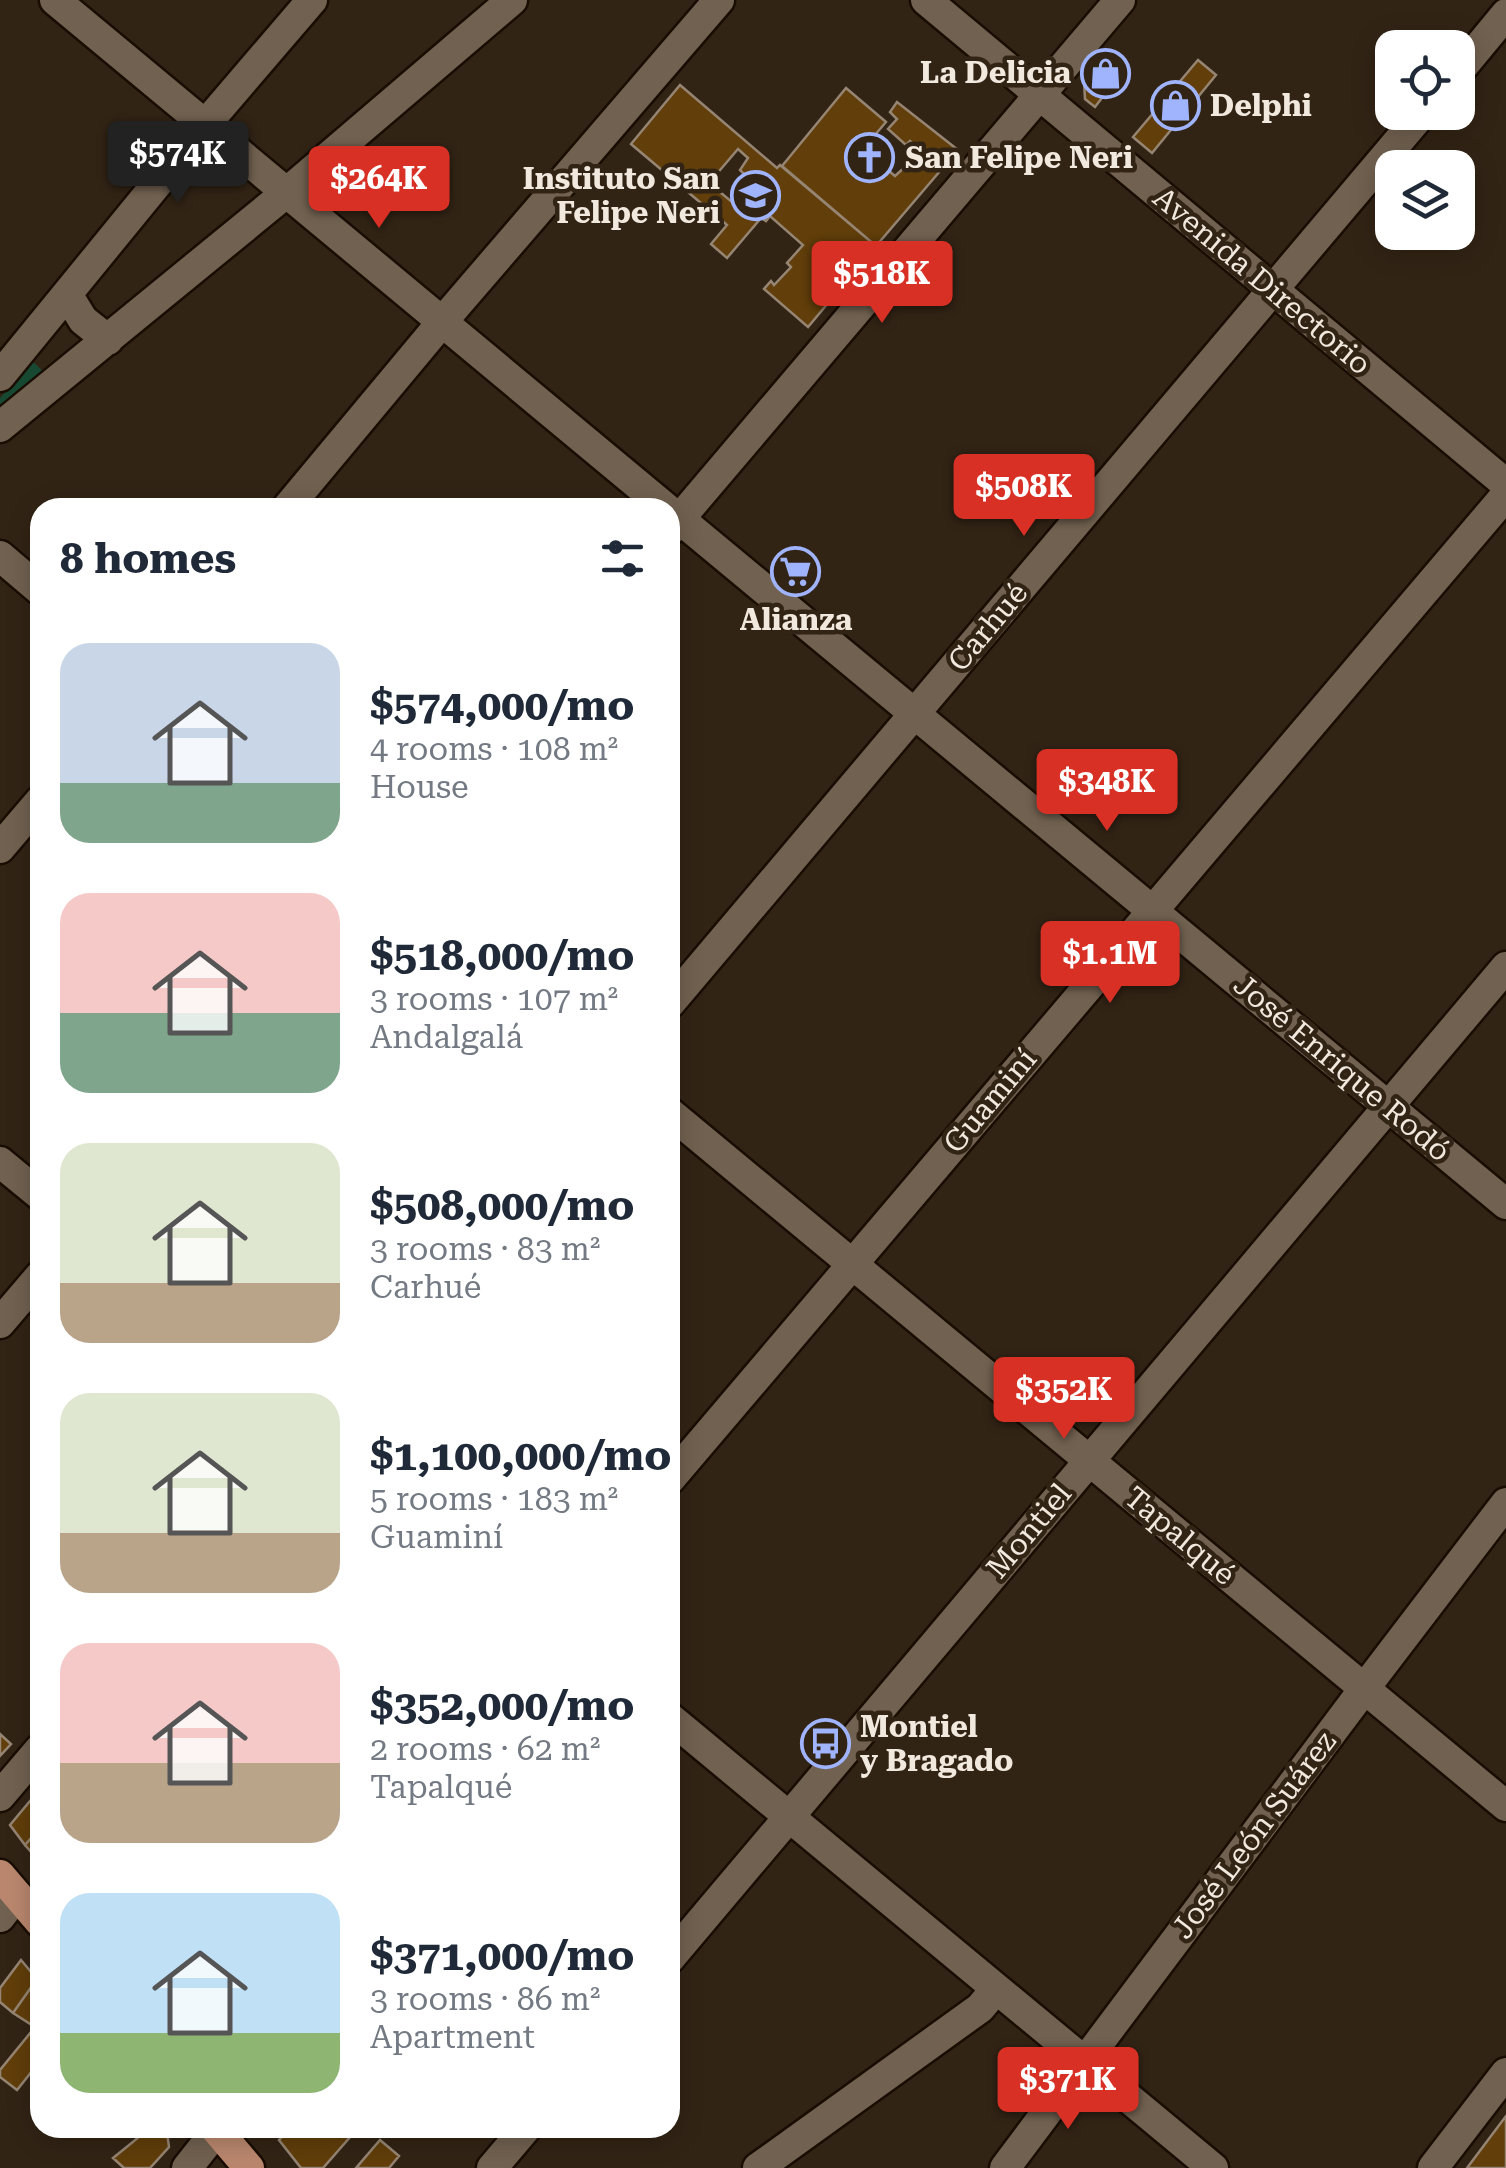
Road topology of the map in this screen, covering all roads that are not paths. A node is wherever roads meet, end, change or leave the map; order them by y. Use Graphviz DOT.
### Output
graph roads {
  1 [pos="55,0"];
  2 [pos="312,0"];
  3 [pos="512,0"];
  4 [pos="719,0"];
  5 [pos="926,0"];
  6 [pos="1120,0"];
  7 [pos="1506,14"];
  8 [pos="1475,51"];
  9 [pos="1039,95"];
  10 [pos="205,126"];
  11 [pos="1408,130"];
  12 [pos="286,193"];
  13 [pos="1273,290"];
  14 [pos="67,294"];
  15 [pos="442,322"];
  16 [pos="108,340"];
  17 [pos="0,376"];
  18 [pos="0,427"];
  19 [pos="1506,484"];
  20 [pos="1506,495"];
  21 [pos="295,498"];
  22 [pos="649,498"];
  23 [pos="680,507"];
  24 [pos="680,524"];
  25 [pos="0,556"];
  26 [pos="30,582"];
  27 [pos="915,713"];
  28 [pos="30,813"];
  29 [pos="0,848"];
  30 [pos="1152,911"];
  31 [pos="1506,966"];
  32 [pos="680,991"];
  33 [pos="1388,1105"];
  34 [pos="680,1121"];
  35 [pos="0,1162"];
  36 [pos="30,1187"];
  37 [pos="1506,1204"];
  38 [pos="850,1265"];
  39 [pos="30,1288"];
  40 [pos="0,1323"];
  41 [pos="1088,1460"];
  42 [pos="680,1467"];
  43 [pos="1506,1503"];
  44 [pos="1495,1540"];
  45 [pos="1364,1688"];
  46 [pos="680,1726"];
  47 [pos="30,1761"];
  48 [pos="0,1796"];
  49 [pos="1506,1806"];
  50 [pos="790,1816"];
  51 [pos="5,1895"];
  52 [pos="30,1914"];
  53 [pos="680,1946"];
  54 [pos="996,1989"];
  55 [pos="1085,2061"];
  56 [pos="1506,2073"];
  57 [pos="209,2138"];
  58 [pos="224,2138"];
  59 [pos="518,2138"];
  60 [pos="187,2168"];
  61 [pos="249,2168"];
  62 [pos="492,2168"];
  63 [pos="758,2168"];
  64 [pos="1005,2168"];
  65 [pos="1213,2168"];
  66 [pos="1434,2168"];
  1 -- 10 [label="street, José Enrique Rodó"];
  2 -- 10 [label="street"];
  3 -- 12 [label="street"];
  4 -- 15 [label="street"];
  5 -- 9 [label="street, Avenida Directorio"];
  6 -- 9 [label="street"];
  7 -- 8 [label="street"];
  9 -- 13 [label="street, Avenida Directorio"];
  9 -- 23 [label="street"];
  10 -- 12 [label="street, José Enrique Rodó"];
  10 -- 14 [label="street"];
  11 -- 13 [label="street, Carhué"];
  12 -- 15 [label="street, José Enrique Rodó"];
  12 -- 16 [label="street"];
  13 -- 19 [label="street, Avenida Directorio"];
  13 -- 27 [label="street, Carhué"];
  14 -- 16 [label="street"];
  14 -- 17 [label="street"];
  15 -- 21 [label="street"];
  15 -- 22 [label="street, José Enrique Rodó"];
  16 -- 18 [label="street"];
  20 -- 30 [label="street, Guaminí"];
  24 -- 27 [label="street, José Enrique Rodó"];
  25 -- 26 [label="street"];
  27 -- 30 [label="street, José Enrique Rodó"];
  27 -- 32 [label="street, Carhué"];
  28 -- 29 [label="street"];
  30 -- 33 [label="street, José Enrique Rodó"];
  30 -- 38 [label="street, Guaminí"];
  31 -- 33 [label="street, Montiel"];
  33 -- 37 [label="street, José Enrique Rodó"];
  33 -- 41 [label="street, Montiel"];
  34 -- 38 [label="street, Tapalqué"];
  35 -- 36 [label="street"];
  38 -- 41 [label="street, Tapalqué"];
  38 -- 42 [label="street, Guaminí"];
  39 -- 40 [label="street"];
  41 -- 45 [label="street, Tapalqué"];
  41 -- 50 [label="street, Montiel"];
  43 -- 44 [label="street, José León Suárez"];
  44 -- 45 [label="street, José León Suárez"];
  45 -- 49 [label="street, Tapalqué"];
  45 -- 55 [label="street, José León Suárez"];
  46 -- 50 [label="street"];
  47 -- 48 [label="street"];
  50 -- 53 [label="street, Montiel"];
  50 -- 54 [label="street"];
  51 -- 52 [label="main road"];
  54 -- 55 [label="street"];
  54 -- 63 [label="street"];
  55 -- 64 [label="street, José León Suárez"];
  55 -- 65 [label="street"];
  56 -- 66 [label="street"];
  57 -- 60 [label="street"];
  58 -- 61 [label="main road"];
  59 -- 62 [label="street"];
}
